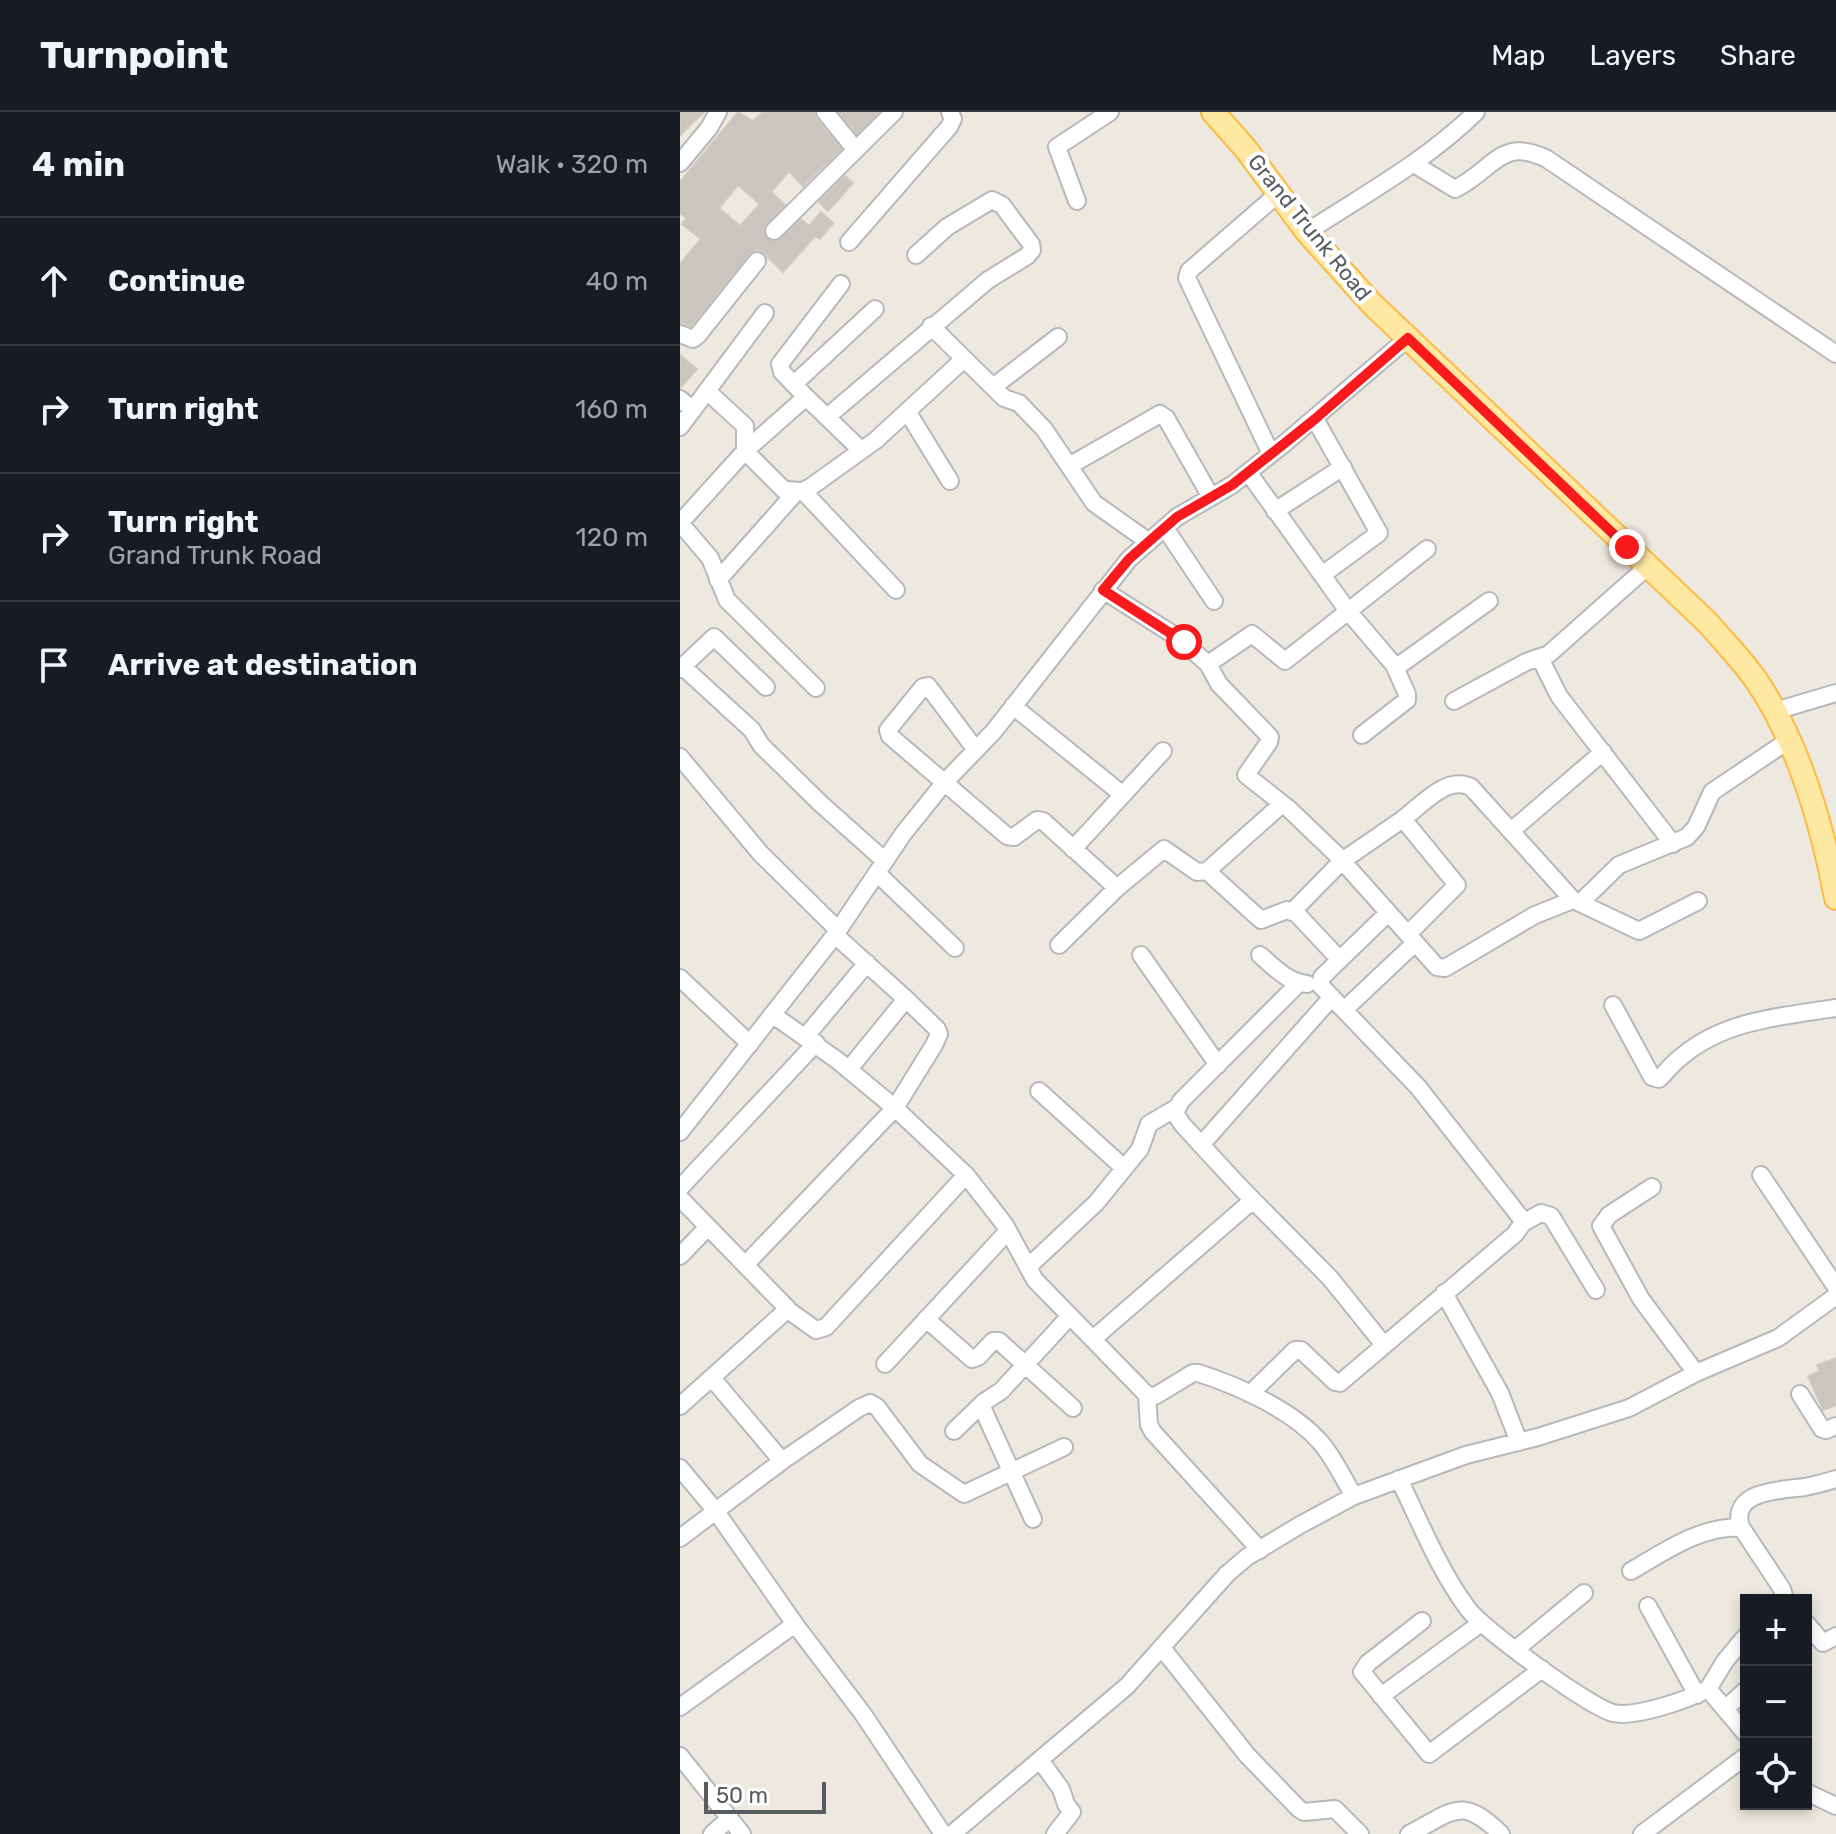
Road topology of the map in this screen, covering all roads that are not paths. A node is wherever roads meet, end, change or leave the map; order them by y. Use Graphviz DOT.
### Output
graph roads {
  1 [pos="718,112"];
  2 [pos="825,112"];
  3 [pos="894,112"];
  4 [pos="950,112"];
  5 [pos="1110,112"];
  6 [pos="1213,112"];
  7 [pos="1476,112"];
  8 [pos="855,149"];
  9 [pos="680,163"];
  10 [pos="1414,164"];
  11 [pos="1279,193"];
  12 [pos="1077,201"];
  13 [pos="774,231"];
  14 [pos="1307,232"];
  15 [pos="849,242"];
  16 [pos="916,255"];
  17 [pos="757,261"];
  18 [pos="841,284"];
  19 [pos="875,309"];
  20 [pos="765,313"];
  21 [pos="931,326"];
  22 [pos="680,334"];
  23 [pos="1058,337"];
  24 [pos="1408,338"];
  25 [pos="1836,354"];
  26 [pos="964,359"];
  27 [pos="794,384"];
  28 [pos="993,387"];
  29 [pos="707,391"];
  30 [pos="806,397"];
  31 [pos="680,399"];
  32 [pos="693,410"];
  33 [pos="907,411"];
  34 [pos="827,417"];
  35 [pos="1315,419"];
  36 [pos="680,427"];
  37 [pos="861,450"];
  38 [pos="745,451"];
  39 [pos="1271,454"];
  40 [pos="1069,466"];
  41 [pos="1343,467"];
  42 [pos="1248,472"];
  43 [pos="950,481"];
  44 [pos="800,491"];
  45 [pos="1211,497"];
  46 [pos="1275,511"];
  47 [pos="680,523"];
  48 [pos="1165,528"];
  49 [pos="1149,542"];
  50 [pos="1427,549"];
  51 [pos="1647,567"];
  52 [pos="1322,575"];
  53 [pos="718,580"];
  54 [pos="896,590"];
  55 [pos="1103,590"];
  56 [pos="1214,601"];
  57 [pos="1489,601"];
  58 [pos="1348,611"];
  59 [pos="1540,658"];
  60 [pos="1208,664"];
  61 [pos="1394,665"];
  62 [pos="681,668"];
  63 [pos="766,687"];
  64 [pos="816,688"];
  65 [pos="1836,693"];
  66 [pos="1454,701"];
  67 [pos="1013,706"];
  68 [pos="1775,711"];
  69 [pos="1362,735"];
  70 [pos="1789,740"];
  71 [pos="976,750"];
  72 [pos="1163,751"];
  73 [pos="1603,752"];
  74 [pos="680,757"];
  75 [pos="944,783"];
  76 [pos="1123,795"];
  77 [pos="1282,804"];
  78 [pos="1403,819"];
  79 [pos="1511,831"];
  80 [pos="1673,844"];
  81 [pos="1073,849"];
  82 [pos="1342,861"];
  83 [pos="881,867"];
  84 [pos="1207,871"];
  85 [pos="1117,888"];
  86 [pos="1836,898"];
  87 [pos="1698,901"];
  88 [pos="1577,902"];
  89 [pos="1293,911"];
  90 [pos="1388,913"];
  91 [pos="837,932"];
  92 [pos="1411,939"];
  93 [pos="1059,945"];
  94 [pos="955,948"];
  95 [pos="1141,955"];
  96 [pos="1260,955"];
  97 [pos="1340,960"];
  98 [pos="867,963"];
  99 [pos="680,978"];
  100 [pos="1299,983"];
  101 [pos="1332,997"];
  102 [pos="906,999"];
  103 [pos="1613,1005"];
  104 [pos="1836,1008"];
  105 [pos="773,1015"];
  106 [pos="811,1040"];
  107 [pos="750,1044"];
  108 [pos="1218,1065"];
  109 [pos="849,1069"];
  110 [pos="1039,1091"];
  111 [pos="895,1108"];
  112 [pos="1176,1108"];
  113 [pos="680,1132"];
  114 [pos="1201,1145"];
  115 [pos="1124,1168"];
  116 [pos="966,1175"];
  117 [pos="1761,1175"];
  118 [pos="1652,1187"];
  119 [pos="680,1188"];
  120 [pos="680,1198"];
  121 [pos="1253,1200"];
  122 [pos="1523,1223"];
  123 [pos="708,1227"];
  124 [pos="1008,1231"];
  125 [pos="680,1256"];
  126 [pos="746,1264"];
  127 [pos="1028,1267"];
  128 [pos="1836,1287"];
  129 [pos="1596,1290"];
  130 [pos="1444,1293"];
  131 [pos="1836,1296"];
  132 [pos="788,1310"];
  133 [pos="1070,1316"];
  134 [pos="926,1319"];
  135 [pos="1093,1339"];
  136 [pos="1384,1345"];
  137 [pos="885,1364"];
  138 [pos="1026,1365"];
  139 [pos="1696,1373"];
  140 [pos="712,1378"];
  141 [pos="1250,1394"];
  142 [pos="1800,1394"];
  143 [pos="1147,1395"];
  144 [pos="981,1405"];
  145 [pos="680,1406"];
  146 [pos="1073,1408"];
  147 [pos="1836,1426"];
  148 [pos="954,1431"];
  149 [pos="1519,1442"];
  150 [pos="1064,1447"];
  151 [pos="782,1461"];
  152 [pos="680,1468"];
  153 [pos="1012,1472"];
  154 [pos="1399,1479"];
  155 [pos="1836,1479"];
  156 [pos="1354,1496"];
  157 [pos="715,1510"];
  158 [pos="1033,1519"];
  159 [pos="1741,1527"];
  160 [pos="680,1538"];
  161 [pos="1260,1550"];
  162 [pos="1631,1571"];
  163 [pos="1584,1593"];
  164 [pos="1783,1594"];
  165 [pos="1648,1606"];
  166 [pos="1422,1621"];
  167 [pos="1481,1623"];
  168 [pos="795,1624"];
  169 [pos="1812,1634"];
  170 [pos="1836,1636"];
  171 [pos="1740,1643"];
  172 [pos="1162,1648"];
  173 [pos="1515,1650"];
  174 [pos="1542,1669"];
  175 [pos="1702,1692"];
  176 [pos="1740,1695"];
  177 [pos="1381,1696"];
  178 [pos="680,1707"];
  179 [pos="1725,1709"];
  180 [pos="1740,1727"];
  181 [pos="680,1756"];
  182 [pos="1040,1760"];
  183 [pos="1740,1760"];
  184 [pos="1812,1795"];
  185 [pos="1836,1806"];
  186 [pos="730,1818"];
  187 [pos="712,1834"];
  188 [pos="742,1834"];
  189 [pos="943,1834"];
  190 [pos="952,1834"];
  191 [pos="1055,1834"];
  192 [pos="1360,1834"];
  193 [pos="1409,1834"];
  194 [pos="1501,1834"];
  195 [pos="1642,1834"];
  1 -- 9 [label="street"];
  2 -- 8 [label="street"];
  3 -- 8 [label="street"];
  4 -- 15 [label="street"];
  5 -- 12 [label="street"];
  6 -- 11 [label="main road, Grand Trunk Road"];
  7 -- 10 [label="street"];
  8 -- 13 [label="street"];
  10 -- 14 [label="street"];
  10 -- 25 [label="street"];
  11 -- 14 [label="main road, Grand Trunk Road"];
  11 -- 39 [label="street"];
  14 -- 24 [label="main road, Grand Trunk Road"];
  16 -- 21 [label="street"];
  17 -- 22 [label="street"];
  18 -- 27 [label="street"];
  19 -- 27 [label="street"];
  20 -- 29 [label="street"];
  21 -- 26 [label="street"];
  21 -- 34 [label="street"];
  23 -- 28 [label="street"];
  24 -- 35 [label="street"];
  24 -- 51 [label="main road, Grand Trunk Road"];
  26 -- 28 [label="street"];
  26 -- 33 [label="street"];
  27 -- 30 [label="street"];
  28 -- 40 [label="street"];
  29 -- 32 [label="street"];
  29 -- 38 [label="street"];
  30 -- 34 [label="street"];
  30 -- 38 [label="street"];
  31 -- 32 [label="street"];
  32 -- 36 [label="street"];
  33 -- 37 [label="street"];
  33 -- 43 [label="street"];
  34 -- 37 [label="street"];
  35 -- 39 [label="street"];
  35 -- 41 [label="street"];
  37 -- 44 [label="street"];
  38 -- 44 [label="street"];
  38 -- 47 [label="street"];
  39 -- 42 [label="street"];
  40 -- 45 [label="street"];
  40 -- 49 [label="street"];
  41 -- 46 [label="street"];
  41 -- 52 [label="street"];
  42 -- 45 [label="street"];
  42 -- 46 [label="street"];
  44 -- 53 [label="street"];
  44 -- 54 [label="street"];
  45 -- 48 [label="street"];
  46 -- 52 [label="street"];
  47 -- 53 [label="street"];
  48 -- 49 [label="street"];
  48 -- 56 [label="street"];
  49 -- 55 [label="street"];
  50 -- 58 [label="street"];
  51 -- 59 [label="street"];
  51 -- 68 [label="main road, Grand Trunk Road"];
  52 -- 58 [label="street"];
  53 -- 64 [label="street"];
  55 -- 60 [label="street"];
  55 -- 67 [label="street"];
  57 -- 61 [label="street"];
  58 -- 60 [label="street"];
  58 -- 61 [label="street"];
  59 -- 66 [label="street"];
  59 -- 73 [label="street"];
  60 -- 77 [label="street"];
  61 -- 69 [label="street"];
  62 -- 63 [label="street"];
  62 -- 83 [label="street"];
  65 -- 68 [label="street"];
  67 -- 71 [label="street"];
  67 -- 76 [label="street"];
  68 -- 70 [label="main road, Grand Trunk Road"];
  70 -- 80 [label="street"];
  70 -- 86 [label="main road, Grand Trunk Road"];
  71 -- 75 [label="street"];
  71 -- 75 [label="street"];
  72 -- 76 [label="street"];
  73 -- 79 [label="street"];
  73 -- 80 [label="street"];
  74 -- 91 [label="street"];
  75 -- 81 [label="street"];
  75 -- 83 [label="street"];
  76 -- 81 [label="street"];
  77 -- 82 [label="street"];
  77 -- 84 [label="street"];
  78 -- 79 [label="street"];
  78 -- 82 [label="street"];
  78 -- 92 [label="street"];
  79 -- 88 [label="street"];
  80 -- 88 [label="street"];
  81 -- 85 [label="street"];
  82 -- 89 [label="street"];
  82 -- 90 [label="street"];
  83 -- 91 [label="street"];
  83 -- 94 [label="street"];
  84 -- 85 [label="street"];
  84 -- 89 [label="street"];
  85 -- 93 [label="street"];
  87 -- 88 [label="street"];
  88 -- 92 [label="street"];
  89 -- 97 [label="street"];
  90 -- 92 [label="street"];
  90 -- 97 [label="street"];
  91 -- 98 [label="street"];
  91 -- 105 [label="street"];
  92 -- 101 [label="street"];
  95 -- 108 [label="street"];
  96 -- 100 [label="street"];
  97 -- 101 [label="street"];
  98 -- 102 [label="street"];
  98 -- 106 [label="street"];
  99 -- 107 [label="street"];
  100 -- 101 [label="street"];
  100 -- 108 [label="street"];
  101 -- 114 [label="street"];
  101 -- 122 [label="street"];
  102 -- 109 [label="street"];
  102 -- 111 [label="street"];
  103 -- 104 [label="street"];
  105 -- 106 [label="street"];
  105 -- 107 [label="street"];
  106 -- 109 [label="street"];
  106 -- 119 [label="street"];
  107 -- 113 [label="street"];
  108 -- 112 [label="street"];
  109 -- 111 [label="street"];
  110 -- 115 [label="street"];
  111 -- 116 [label="street"];
  111 -- 126 [label="street"];
  112 -- 114 [label="street"];
  112 -- 115 [label="street"];
  114 -- 121 [label="street"];
  115 -- 127 [label="street"];
  116 -- 124 [label="street"];
  116 -- 132 [label="street"];
  117 -- 128 [label="street"];
  118 -- 139 [label="street"];
  120 -- 123 [label="street"];
  121 -- 135 [label="street"];
  121 -- 136 [label="street"];
  122 -- 129 [label="street"];
  122 -- 130 [label="street"];
  123 -- 125 [label="street"];
  123 -- 126 [label="street"];
  124 -- 127 [label="street"];
  124 -- 134 [label="street"];
  126 -- 132 [label="street"];
  127 -- 133 [label="street"];
  130 -- 136 [label="street"];
  130 -- 149 [label="street"];
  131 -- 139 [label="street"];
  132 -- 140 [label="street"];
  133 -- 135 [label="street"];
  133 -- 138 [label="street"];
  134 -- 137 [label="street"];
  134 -- 138 [label="street"];
  135 -- 143 [label="street"];
  136 -- 141 [label="street"];
  138 -- 144 [label="street"];
  138 -- 146 [label="street"];
  139 -- 149 [label="street"];
  140 -- 145 [label="street"];
  140 -- 151 [label="street"];
  141 -- 143 [label="street"];
  141 -- 156 [label="street"];
  142 -- 147 [label="street"];
  143 -- 161 [label="street"];
  144 -- 148 [label="street"];
  144 -- 153 [label="street"];
  149 -- 154 [label="street"];
  150 -- 153 [label="street"];
  151 -- 153 [label="street"];
  151 -- 157 [label="street"];
  152 -- 157 [label="street"];
  153 -- 158 [label="street"];
  154 -- 156 [label="street"];
  154 -- 167 [label="street"];
  155 -- 159 [label="street"];
  156 -- 161 [label="street"];
  157 -- 160 [label="street"];
  157 -- 168 [label="street"];
  159 -- 162 [label="street"];
  159 -- 164 [label="street"];
  161 -- 172 [label="street"];
  163 -- 173 [label="street"];
  165 -- 175 [label="street"];
  166 -- 177 [label="street"];
  167 -- 173 [label="street"];
  167 -- 177 [label="street"];
  168 -- 178 [label="street"];
  168 -- 189 [label="street"];
  169 -- 170 [label="street"];
  171 -- 175 [label="street"];
  172 -- 182 [label="street"];
  172 -- 192 [label="street"];
  173 -- 174 [label="street"];
  174 -- 175 [label="street"];
  174 -- 177 [label="street"];
  175 -- 179 [label="street"];
  176 -- 179 [label="street"];
  179 -- 180 [label="street"];
  181 -- 186 [label="street"];
  182 -- 190 [label="street"];
  182 -- 191 [label="street"];
  183 -- 195 [label="street"];
  184 -- 185 [label="street"];
  186 -- 187 [label="street"];
  186 -- 188 [label="street"];
  193 -- 194 [label="street"];
}
